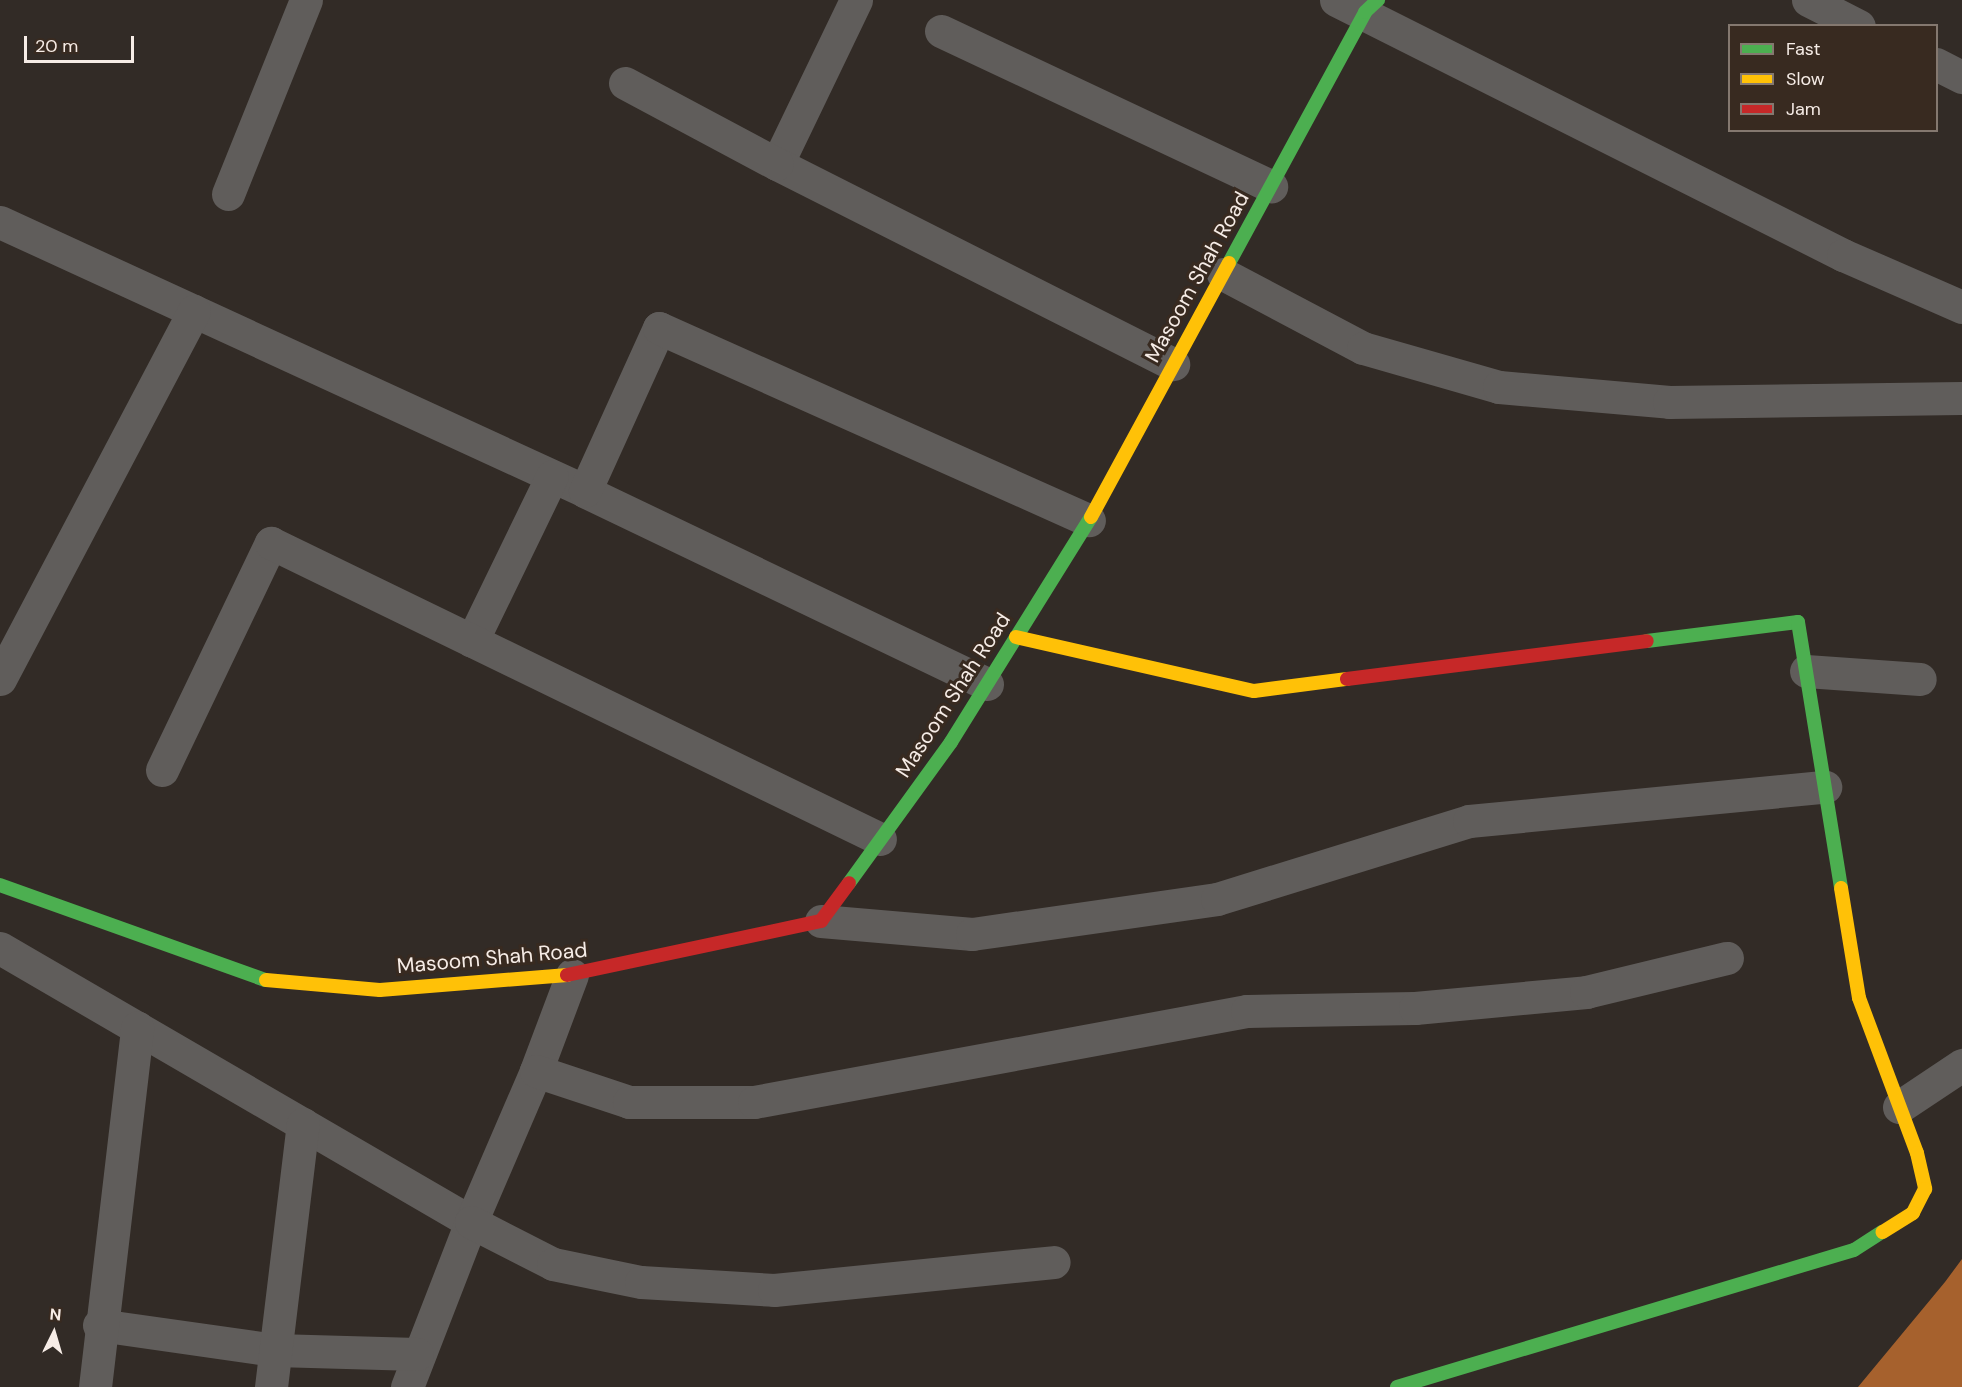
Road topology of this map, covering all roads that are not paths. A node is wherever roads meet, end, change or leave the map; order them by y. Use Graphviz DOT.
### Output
graph roads {
  1 [pos="306,0"];
  2 [pos="856,0"];
  3 [pos="1808,0"];
  4 [pos="1360,4"];
  5 [pos="1855,24"];
  6 [pos="941,31"];
  7 [pos="1938,65"];
  8 [pos="1962,77"];
  9 [pos="625,83"];
  10 [pos="777,164"];
  11 [pos="1271,186"];
  12 [pos="228,194"];
  13 [pos="0,222"];
  14 [pos="1223,274"];
  15 [pos="1962,307"];
  16 [pos="194,311"];
  17 [pos="1173,364"];
  18 [pos="1962,398"];
  19 [pos="552,476"];
  20 [pos="585,491"];
  21 [pos="1089,520"];
  22 [pos="1016,637"];
  23 [pos="472,641"];
  24 [pos="1806,671"];
  25 [pos="0,679"];
  26 [pos="1920,679"];
  27 [pos="987,684"];
  28 [pos="162,770"];
  29 [pos="1825,787"];
  30 [pos="880,839"];
  31 [pos="0,885"];
  32 [pos="821,921"];
  33 [pos="0,948"];
  34 [pos="1727,958"];
  35 [pos="572,975"];
  36 [pos="137,1028"];
  37 [pos="1962,1065"];
  38 [pos="536,1071"];
  39 [pos="1899,1107"];
  40 [pos="303,1124"];
  41 [pos="471,1222"];
  42 [pos="1054,1262"];
  43 [pos="99,1325"];
  44 [pos="275,1350"];
  45 [pos="417,1354"];
  46 [pos="95,1387"];
  47 [pos="271,1387"];
  48 [pos="407,1387"];
  49 [pos="1397,1387"];
  1 -- 12 [label="street"];
  2 -- 10 [label="street"];
  3 -- 5 [label="street"];
  4 -- 11 [label="street, Masoom Shah Road"];
  4 -- 15 [label="street"];
  6 -- 11 [label="street"];
  7 -- 8 [label="street"];
  9 -- 10 [label="street"];
  10 -- 17 [label="street"];
  11 -- 14 [label="street, Masoom Shah Road"];
  13 -- 16 [label="street"];
  14 -- 17 [label="street, Masoom Shah Road"];
  14 -- 18 [label="street"];
  16 -- 19 [label="street"];
  16 -- 25 [label="street"];
  17 -- 21 [label="street, Masoom Shah Road"];
  19 -- 20 [label="street"];
  19 -- 23 [label="street"];
  20 -- 21 [label="street"];
  20 -- 27 [label="street"];
  21 -- 22 [label="street, Masoom Shah Road"];
  22 -- 24 [label="street"];
  22 -- 27 [label="street, Masoom Shah Road"];
  23 -- 28 [label="street"];
  23 -- 30 [label="street"];
  24 -- 26 [label="street"];
  24 -- 29 [label="street"];
  27 -- 30 [label="street, Masoom Shah Road"];
  29 -- 32 [label="street"];
  29 -- 39 [label="street"];
  30 -- 32 [label="street, Masoom Shah Road"];
  31 -- 35 [label="street, Masoom Shah Road"];
  32 -- 35 [label="street, Masoom Shah Road"];
  33 -- 36 [label="street"];
  34 -- 38 [label="street"];
  35 -- 38 [label="street"];
  36 -- 40 [label="street"];
  36 -- 43 [label="street"];
  37 -- 39 [label="street"];
  38 -- 41 [label="street"];
  39 -- 49 [label="street"];
  40 -- 41 [label="street"];
  40 -- 44 [label="street"];
  41 -- 42 [label="street"];
  41 -- 45 [label="street"];
  43 -- 44 [label="street"];
  43 -- 46 [label="street"];
  44 -- 45 [label="street"];
  44 -- 47 [label="street"];
  45 -- 48 [label="street"];
}
